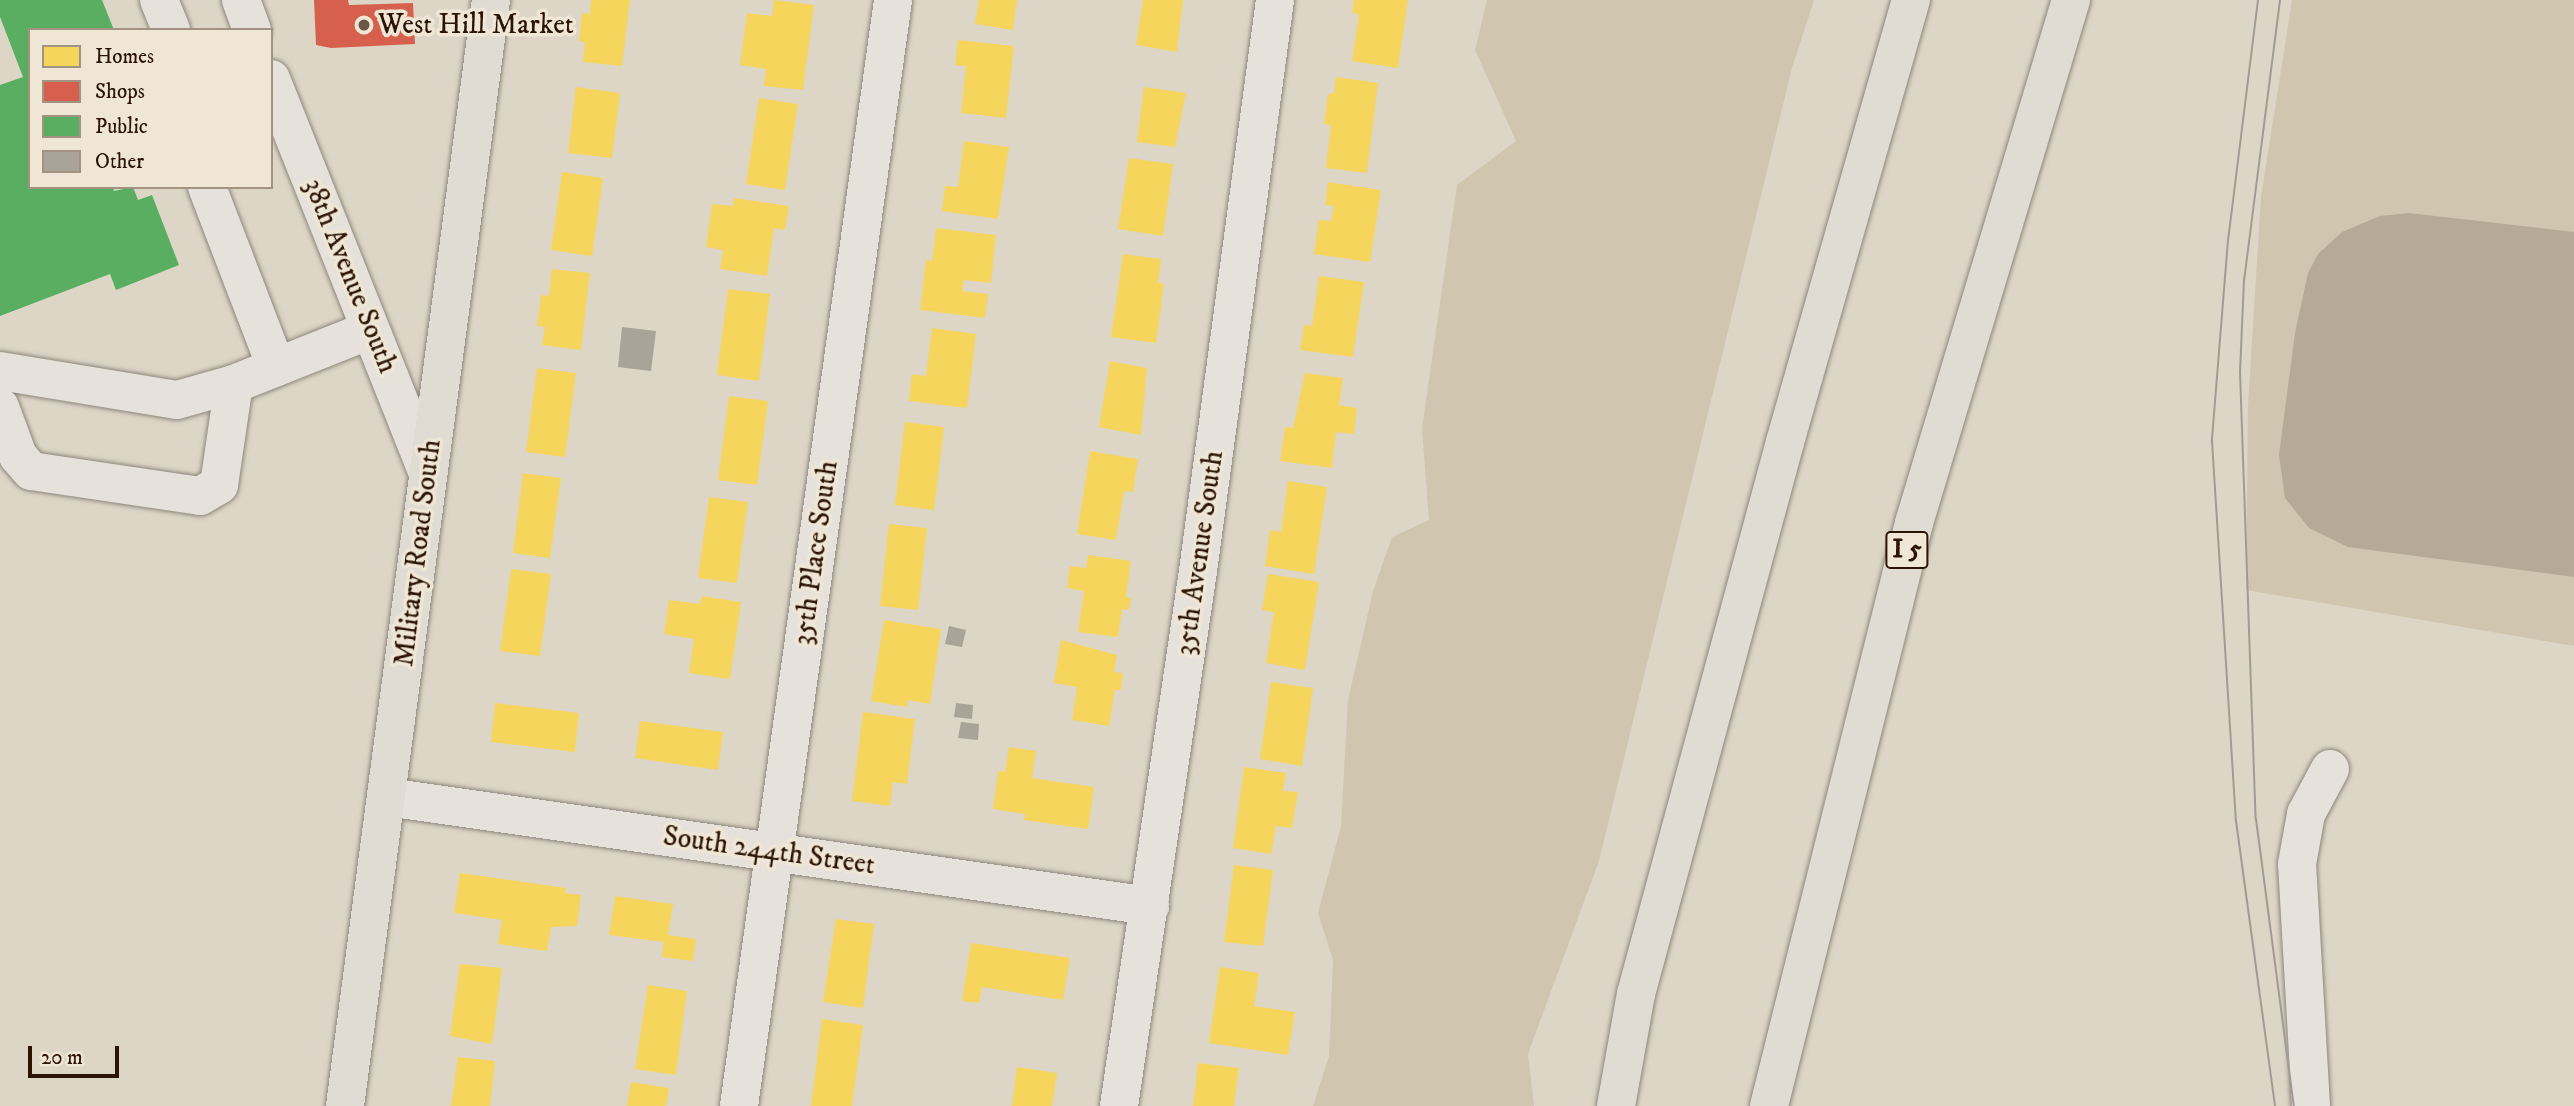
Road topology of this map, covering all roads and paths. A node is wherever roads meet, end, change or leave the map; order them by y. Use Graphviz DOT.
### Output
graph roads {
  1 [pos="159,0"];
  2 [pos="241,0"];
  3 [pos="491,0"];
  4 [pos="893,0"];
  5 [pos="1275,0"];
  6 [pos="1911,0"];
  7 [pos="2071,0"];
  8 [pos="170,28"];
  9 [pos="251,28"];
  10 [pos="273,84"];
  11 [pos="208,189"];
  12 [pos="370,330"];
  13 [pos="276,368"];
  14 [pos="0,371"];
  15 [pos="234,384"];
  16 [pos="0,407"];
  17 [pos="428,474"];
  18 [pos="2330,769"];
  19 [pos="387,797"];
  20 [pos="775,852"];
  21 [pos="1150,906"];
  22 [pos="345,1106"];
  23 [pos="739,1106"];
  24 [pos="1119,1106"];
  25 [pos="1616,1106"];
  26 [pos="1769,1106"];
  27 [pos="2311,1106"];
  1 -- 8 [label="street"];
  2 -- 9 [label="street"];
  3 -- 17 [label="main road, Military Road South"];
  4 -- 20 [label="street, 35th Place South"];
  5 -- 21 [label="street, 35th Avenue South"];
  6 -- 25 [label="main road"];
  7 -- 26 [label="main road, I 5"];
  10 -- 12 [label="street, 38th Avenue South"];
  11 -- 13 [label="street"];
  12 -- 13 [label="street"];
  12 -- 17 [label="street, 38th Avenue South"];
  13 -- 15 [label="street"];
  14 -- 15 [label="street"];
  15 -- 16 [label="street"];
  17 -- 19 [label="main road, Military Road South"];
  18 -- 27 [label="street"];
  19 -- 20 [label="street, South 244th Street"];
  19 -- 22 [label="main road, Military Road South"];
  20 -- 21 [label="street, South 244th Street"];
  20 -- 23 [label="street, 35th Place South"];
  21 -- 24 [label="street, 35th Avenue South"];
}
